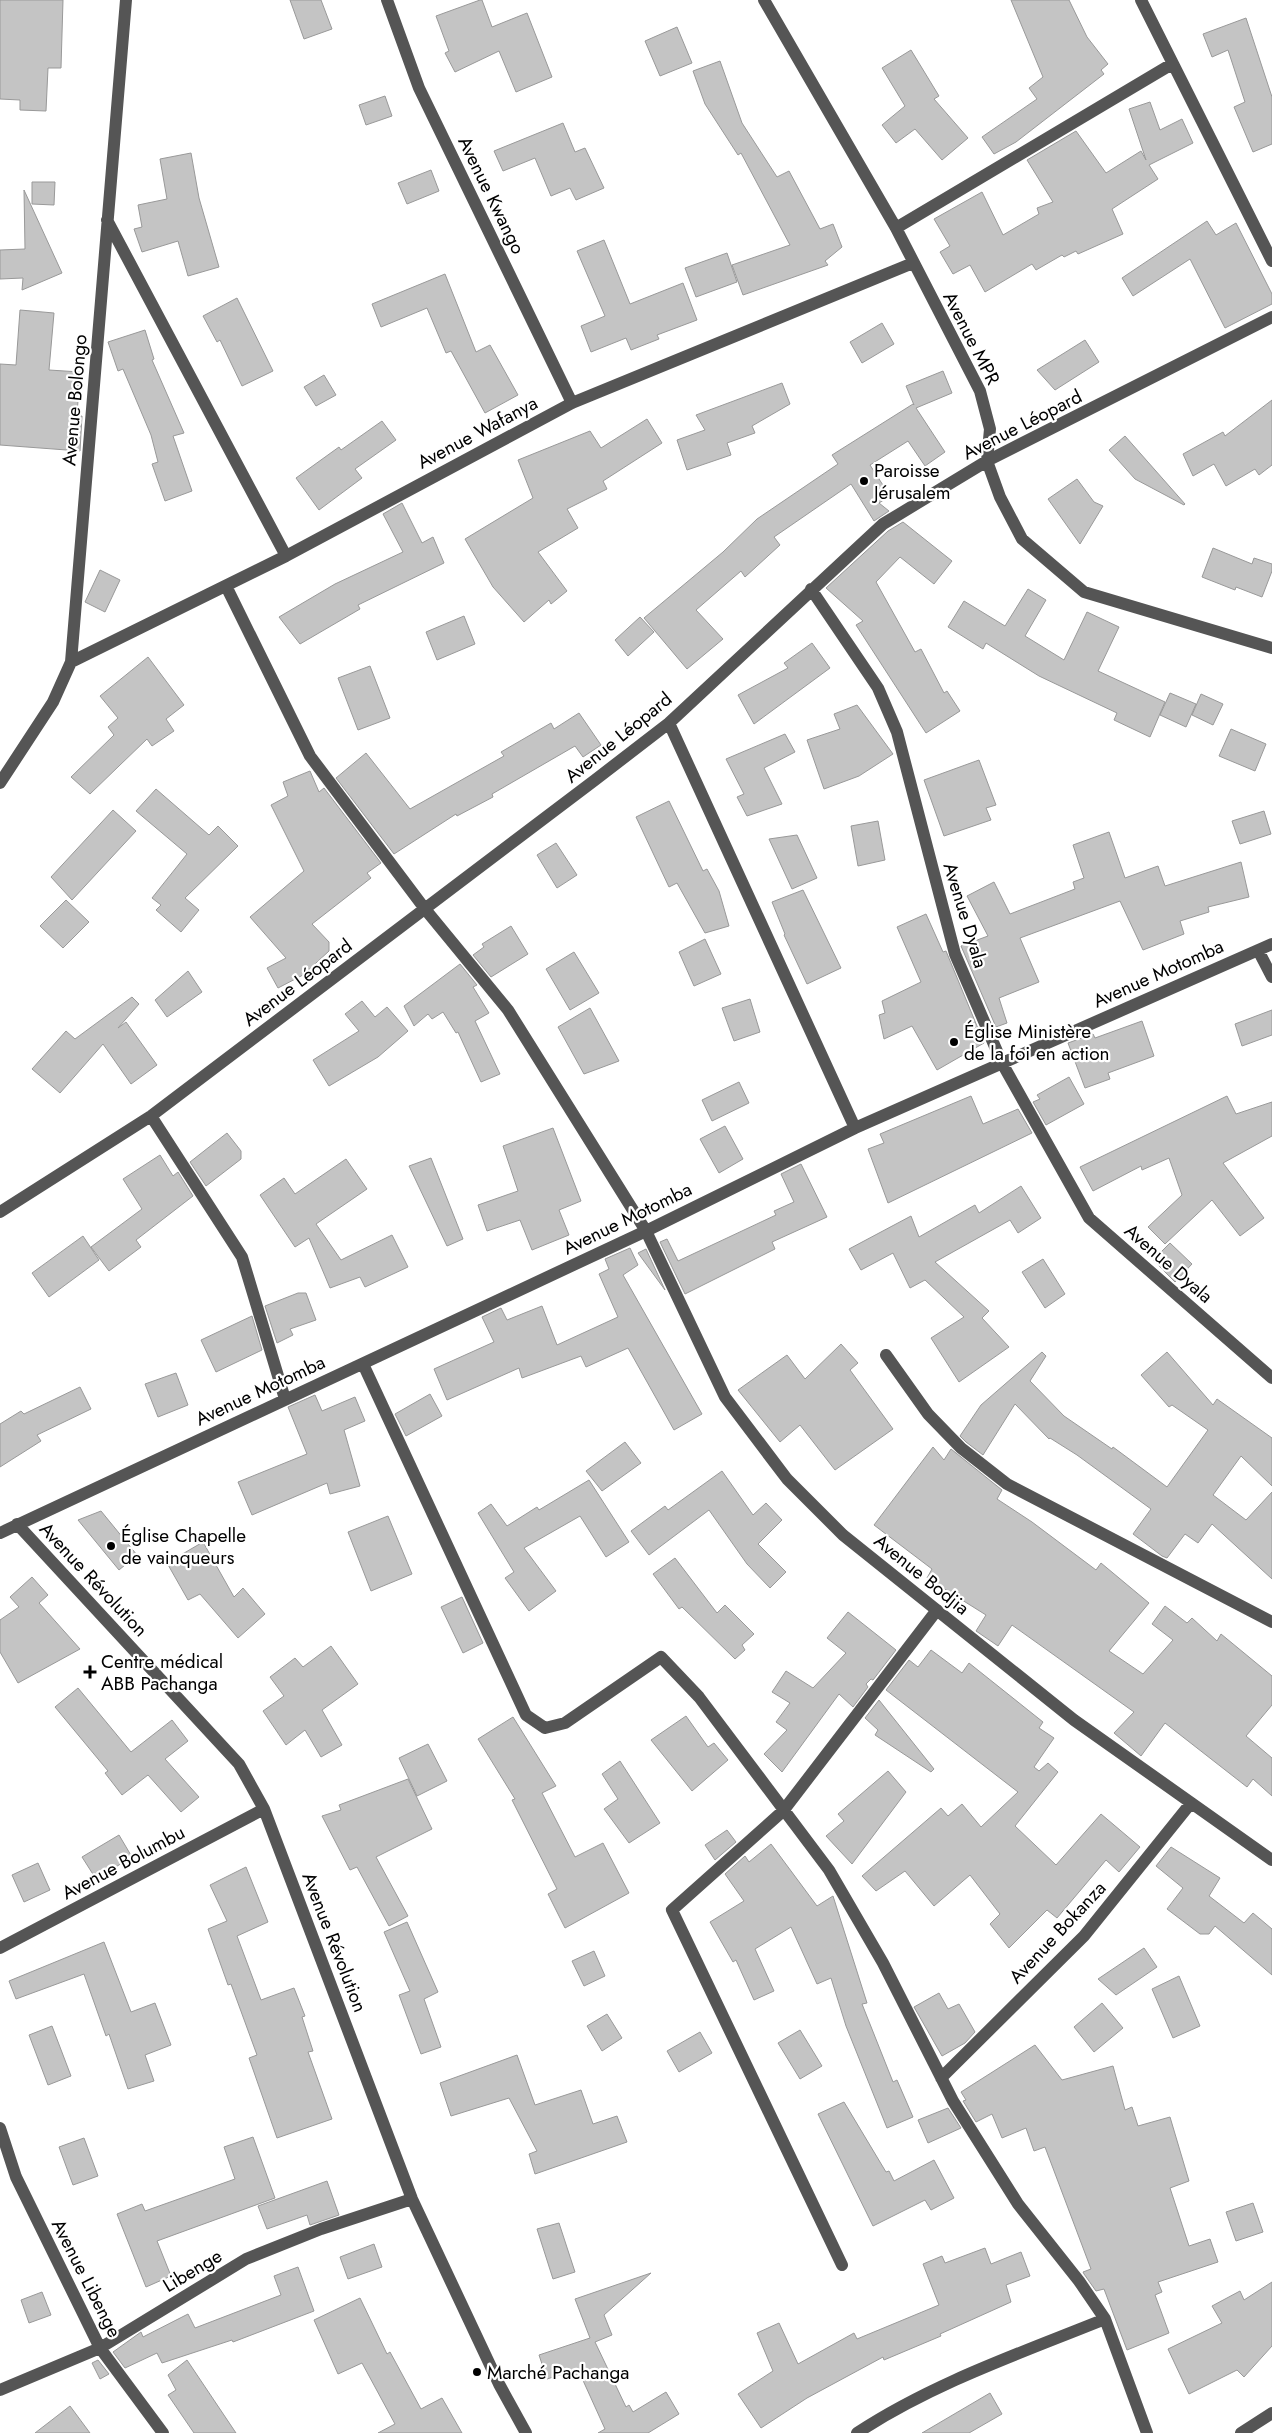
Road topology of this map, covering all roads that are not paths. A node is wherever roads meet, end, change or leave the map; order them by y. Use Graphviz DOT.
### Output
graph roads {
  1 [pos="126,0"];
  2 [pos="387,0"];
  3 [pos="764,0"];
  4 [pos="1140,0"];
  5 [pos="1172,64"];
  6 [pos="107,220"];
  7 [pos="896,228"];
  8 [pos="1272,260"];
  9 [pos="913,263"];
  10 [pos="1272,317"];
  11 [pos="572,402"];
  12 [pos="987,461"];
  13 [pos="286,556"];
  14 [pos="226,586"];
  15 [pos="811,588"];
  16 [pos="1272,648"];
  17 [pos="71,662"];
  18 [pos="669,723"];
  19 [pos="0,783"];
  20 [pos="425,909"];
  21 [pos="1272,944"];
  22 [pos="1258,950"];
  23 [pos="1272,977"];
  24 [pos="1002,1063"];
  25 [pos="151,1116"];
  26 [pos="855,1128"];
  27 [pos="0,1212"];
  28 [pos="646,1231"];
  29 [pos="886,1355"];
  30 [pos="363,1364"];
  31 [pos="1272,1378"];
  32 [pos="285,1399"];
  33 [pos="17,1524"];
  34 [pos="0,1532"];
  35 [pos="937,1610"];
  36 [pos="1272,1622"];
  37 [pos="1191,1803"];
  38 [pos="264,1809"];
  39 [pos="783,1811"];
  40 [pos="1272,1860"];
  41 [pos="0,1948"];
  42 [pos="941,2078"];
  43 [pos="0,2128"];
  44 [pos="412,2199"];
  45 [pos="842,2265"];
  46 [pos="1105,2319"];
  47 [pos="100,2348"];
  48 [pos="0,2390"];
  49 [pos="1272,2412"];
  50 [pos="163,2433"];
  51 [pos="526,2433"];
  52 [pos="857,2433"];
  53 [pos="1147,2433"];
  54 [pos="1241,2433"];
  1 -- 6 [label="street, Avenue Bolongo"];
  2 -- 11 [label="street, Avenue Kwango"];
  3 -- 7 [label="street, Avenue MPR"];
  4 -- 5 [label="street"];
  5 -- 7 [label="street"];
  5 -- 8 [label="street"];
  6 -- 13 [label="street"];
  6 -- 17 [label="street, Avenue Bolongo"];
  7 -- 9 [label="street, Avenue MPR"];
  9 -- 11 [label="street, Avenue Wafanya"];
  9 -- 12 [label="street, Avenue MPR"];
  10 -- 12 [label="street, Avenue Léopard"];
  11 -- 13 [label="street, Avenue Wafanya"];
  12 -- 15 [label="street, Avenue Léopard"];
  12 -- 16 [label="street, Avenue MPR"];
  13 -- 14 [label="street, Avenue Wafanya"];
  14 -- 17 [label="street, Avenue Wafanya"];
  14 -- 20 [label="street, Avenue Bodjia"];
  15 -- 18 [label="street, Avenue Léopard"];
  15 -- 24 [label="street, Avenue Dyala"];
  17 -- 19 [label="street, Avenue Bolongo"];
  18 -- 20 [label="street, Avenue Léopard"];
  18 -- 26 [label="street"];
  20 -- 25 [label="street, Avenue Léopard"];
  20 -- 28 [label="street, Avenue Bodjia"];
  21 -- 22 [label="street, Avenue Motomba"];
  22 -- 23 [label="street"];
  22 -- 24 [label="street, Avenue Motomba"];
  24 -- 26 [label="street, Avenue Motomba"];
  24 -- 31 [label="street, Avenue Dyala"];
  25 -- 27 [label="street, Avenue Léopard"];
  25 -- 32 [label="street"];
  26 -- 28 [label="street, Avenue Motomba"];
  28 -- 30 [label="street, Avenue Motomba"];
  28 -- 35 [label="street, Avenue Bodjia"];
  29 -- 36 [label="street"];
  30 -- 32 [label="street, Avenue Motomba"];
  30 -- 39 [label="street"];
  32 -- 33 [label="street, Avenue Motomba"];
  33 -- 34 [label="street, Avenue Motomba"];
  33 -- 38 [label="street, Avenue Révolution"];
  35 -- 37 [label="street, Avenue Bodjia"];
  35 -- 39 [label="street"];
  37 -- 40 [label="street, Avenue Bodjia"];
  37 -- 42 [label="street, Avenue Bokanza"];
  38 -- 41 [label="street, Avenue Bolumbu"];
  38 -- 44 [label="street, Avenue Révolution"];
  39 -- 42 [label="street"];
  39 -- 45 [label="street"];
  42 -- 46 [label="street"];
  43 -- 47 [label="street, Avenue Libenge"];
  44 -- 47 [label="street, Libenge"];
  44 -- 51 [label="street, Avenue Révolution"];
  46 -- 52 [label="street"];
  46 -- 53 [label="street"];
  47 -- 48 [label="street, Libenge"];
  47 -- 50 [label="street, Avenue Libenge"];
  49 -- 54 [label="street"];
}
